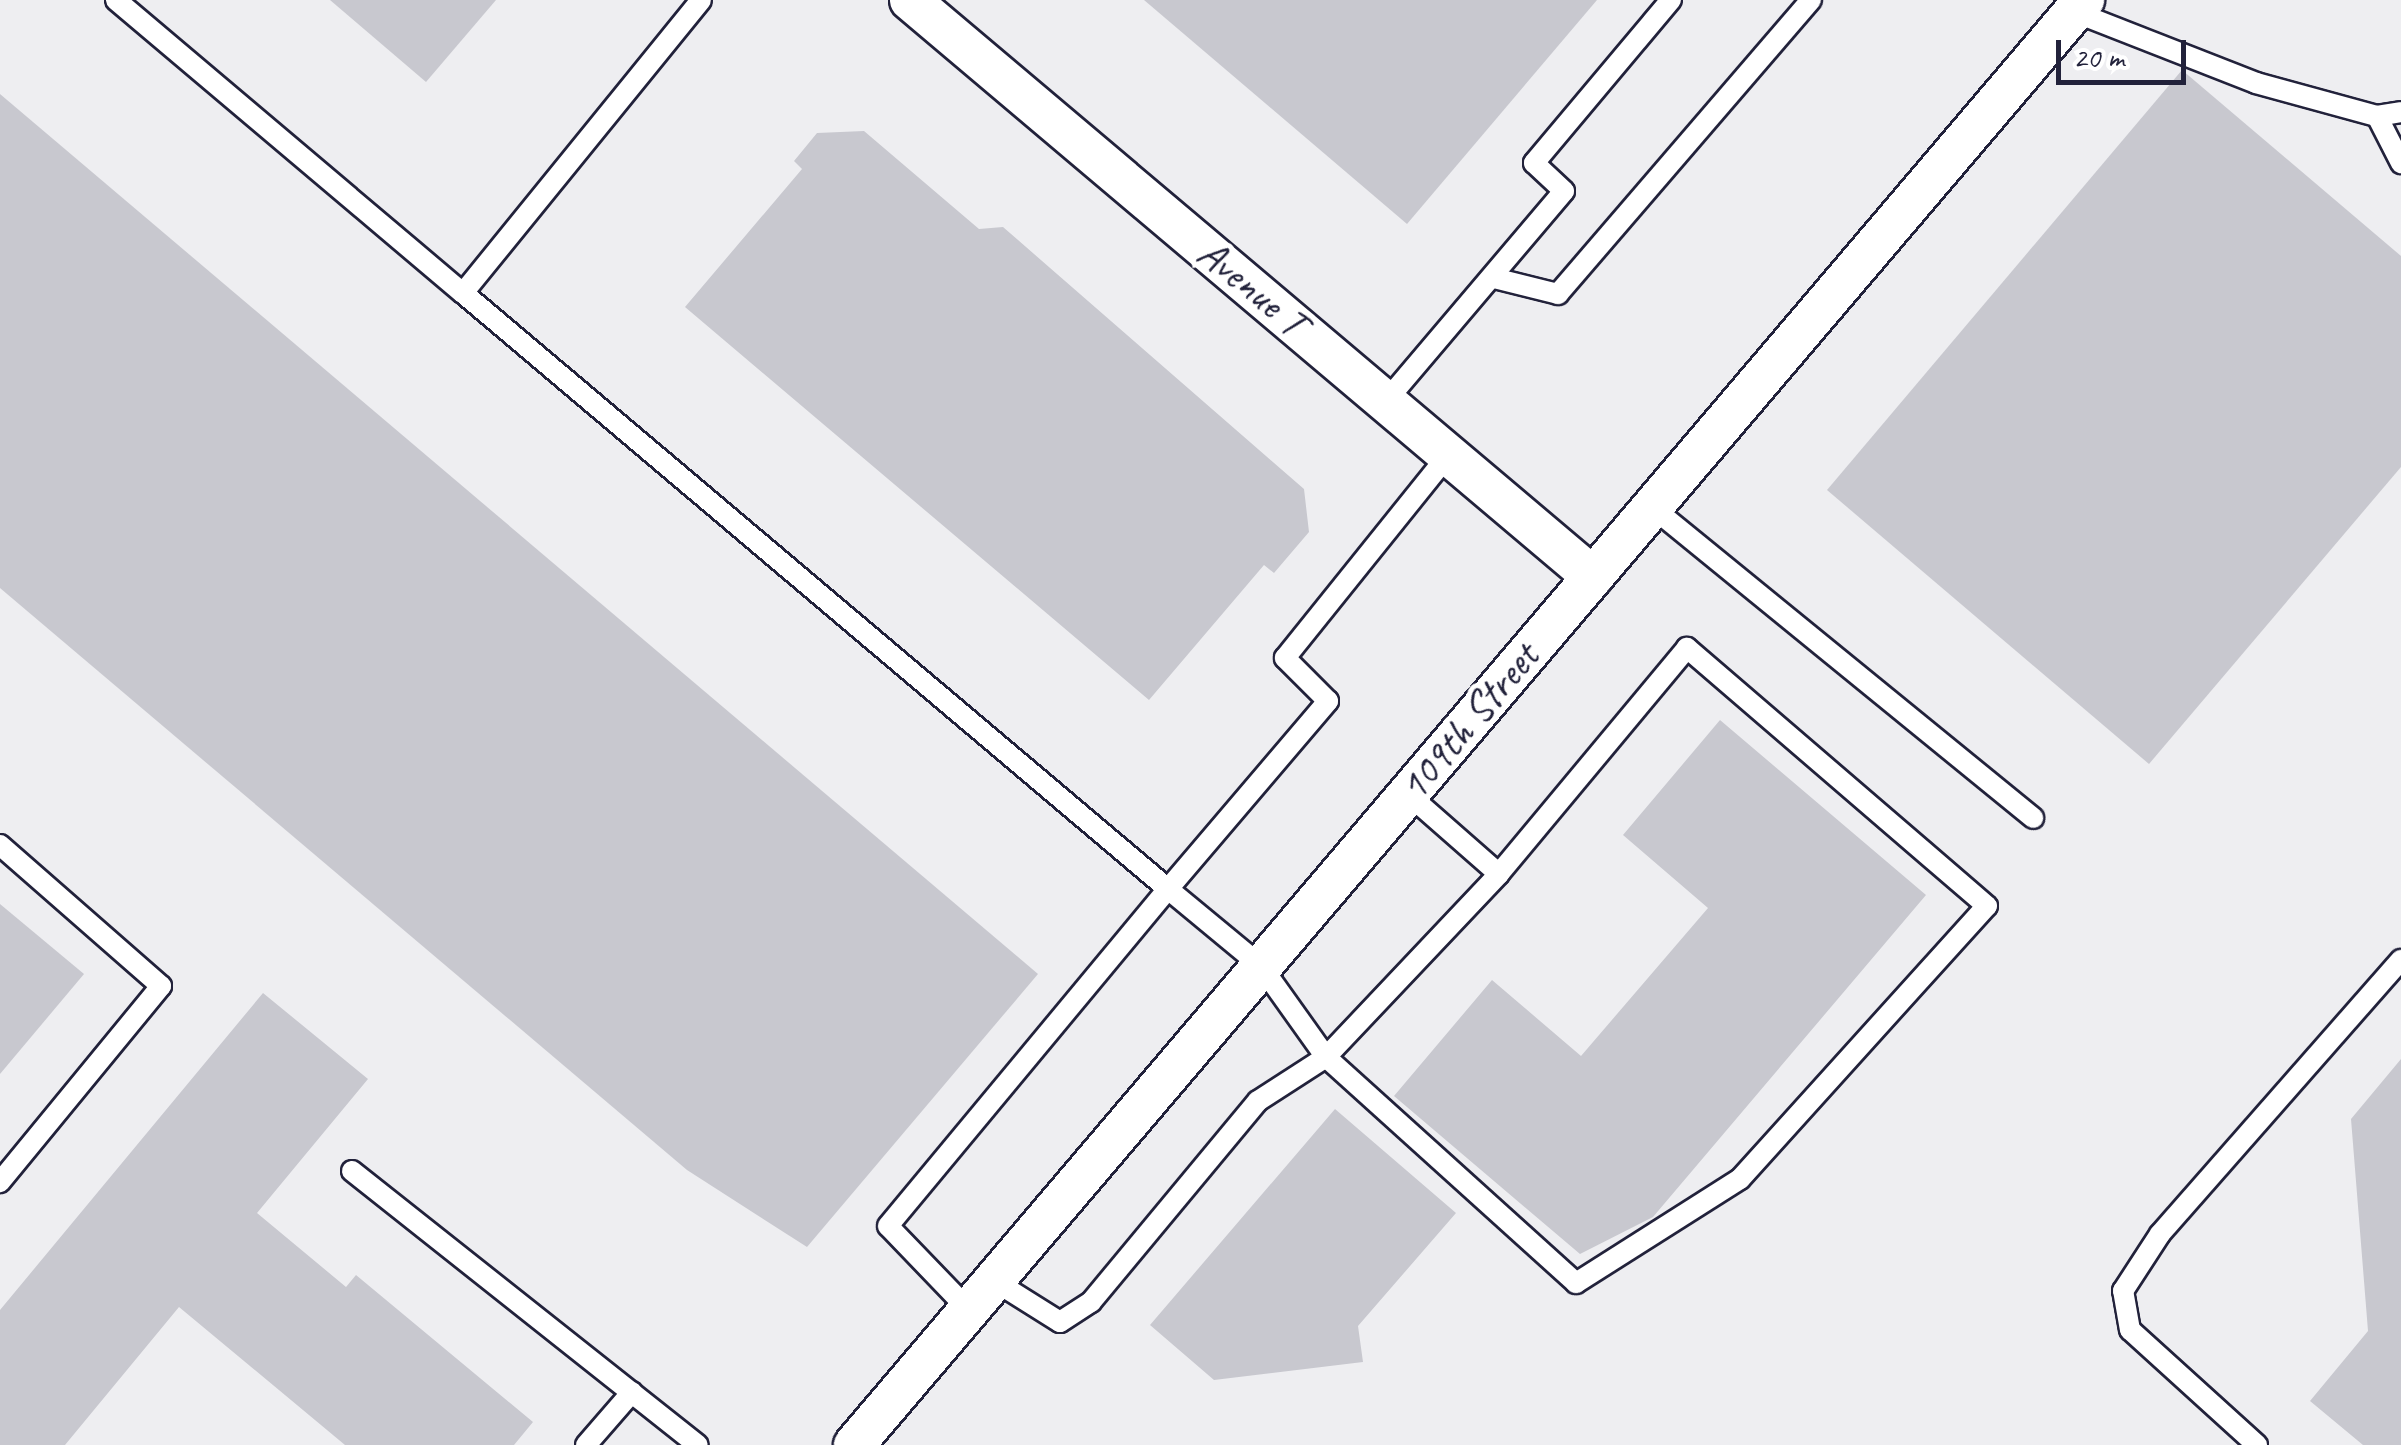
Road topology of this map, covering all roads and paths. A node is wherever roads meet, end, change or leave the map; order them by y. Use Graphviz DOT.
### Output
graph roads {
  1 [pos="116,0"];
  2 [pos="701,0"];
  3 [pos="910,0"];
  4 [pos="1671,0"];
  5 [pos="1811,0"];
  6 [pos="2080,6"];
  7 [pos="2401,112"];
  8 [pos="2377,116"];
  9 [pos="2401,163"];
  10 [pos="1494,278"];
  11 [pos="463,293"];
  12 [pos="1386,401"];
  13 [pos="1448,454"];
  14 [pos="1652,507"];
  15 [pos="1593,577"];
  16 [pos="1408,794"];
  17 [pos="2033,818"];
  18 [pos="0,846"];
  19 [pos="1500,874"];
  20 [pos="1168,888"];
  21 [pos="2401,960"];
  22 [pos="1261,966"];
  23 [pos="1326,1056"];
  24 [pos="352,1171"];
  25 [pos="0,1182"];
  26 [pos="980,1294"];
  27 [pos="632,1392"];
  28 [pos="586,1445"];
  29 [pos="698,1445"];
  30 [pos="854,1445"];
  31 [pos="2257,1445"];
  1 -- 11 [label="lane"];
  2 -- 11 [label="lane"];
  3 -- 12 [label="street, Avenue T"];
  4 -- 10 [label="lane"];
  5 -- 10 [label="lane"];
  6 -- 8 [label="lane"];
  6 -- 14 [label="street, 109th Street"];
  7 -- 8 [label="lane"];
  8 -- 9 [label="lane"];
  10 -- 12 [label="lane"];
  11 -- 20 [label="lane"];
  12 -- 13 [label="street, Avenue T"];
  13 -- 15 [label="street, Avenue T"];
  13 -- 20 [label="lane"];
  14 -- 15 [label="street, 109th Street"];
  14 -- 17 [label="lane"];
  15 -- 16 [label="street, 109th Street"];
  16 -- 19 [label="lane"];
  16 -- 22 [label="street, 109th Street"];
  18 -- 25 [label="lane"];
  19 -- 23 [label="lane"];
  19 -- 23 [label="lane"];
  20 -- 22 [label="lane"];
  20 -- 26 [label="lane"];
  21 -- 31 [label="lane"];
  22 -- 23 [label="lane"];
  22 -- 26 [label="street, 109th Street"];
  23 -- 26 [label="lane"];
  24 -- 27 [label="lane"];
  26 -- 30 [label="street, 109th Street"];
  27 -- 28 [label="lane"];
  27 -- 29 [label="lane"];
}
